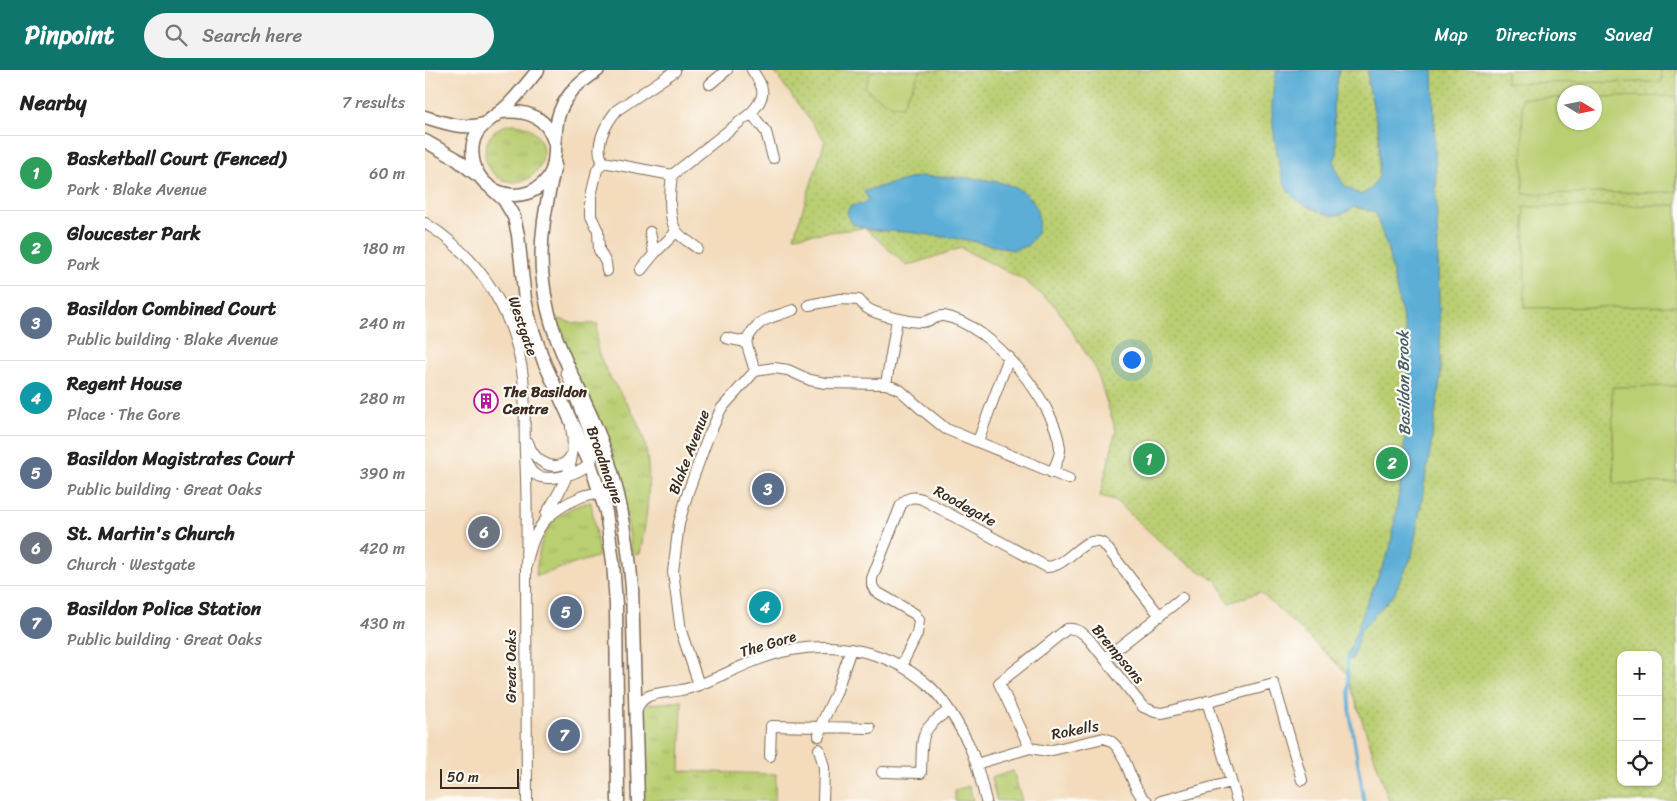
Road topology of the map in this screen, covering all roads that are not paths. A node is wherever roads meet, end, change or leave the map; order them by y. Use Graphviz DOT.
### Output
graph roads {
  1 [pos="538,70"];
  2 [pos="598,70"];
  3 [pos="727,70"];
  4 [pos="752,70"];
  5 [pos="675,71"];
  6 [pos="711,84"];
  7 [pos="501,112"];
  8 [pos="751,113"];
  9 [pos="425,117"];
  10 [pos="484,124"];
  11 [pos="425,142"];
  12 [pos="556,147"];
  13 [pos="773,158"];
  14 [pos="603,162"];
  15 [pos="555,165"];
  16 [pos="672,175"];
  17 [pos="479,176"];
  18 [pos="491,188"];
  19 [pos="425,223"];
  20 [pos="439,232"];
  21 [pos="650,232"];
  22 [pos="676,232"];
  23 [pos="425,235"];
  24 [pos="697,248"];
  25 [pos="654,254"];
  26 [pos="641,270"];
  27 [pos="607,271"];
  28 [pos="809,305"];
  29 [pos="793,310"];
  30 [pos="897,319"];
  31 [pos="726,338"];
  32 [pos="746,342"];
  33 [pos="559,348"];
  34 [pos="1009,358"];
  35 [pos="755,371"];
  36 [pos="886,384"];
  37 [pos="565,410"];
  38 [pos="525,422"];
  39 [pos="978,441"];
  40 [pos="525,452"];
  41 [pos="572,453"];
  42 [pos="590,463"];
  43 [pos="1052,473"];
  44 [pos="568,474"];
  45 [pos="1069,479"];
  46 [pos="600,493"];
  47 [pos="621,505"];
  48 [pos="537,532"];
  49 [pos="527,567"];
  50 [pos="1182,598"];
  51 [pos="1161,616"];
  52 [pos="851,649"];
  53 [pos="1105,658"];
  54 [pos="901,666"];
  55 [pos="633,673"];
  56 [pos="699,685"];
  57 [pos="659,692"];
  58 [pos="1207,701"];
  59 [pos="948,710"];
  60 [pos="634,716"];
  61 [pos="869,728"];
  62 [pos="820,731"];
  63 [pos="1030,748"];
  64 [pos="819,749"];
  65 [pos="770,756"];
  66 [pos="975,764"];
  67 [pos="882,772"];
  68 [pos="1302,780"];
  69 [pos="1231,782"];
  70 [pos="527,801"];
  71 [pos="618,801"];
  72 [pos="629,801"];
  73 [pos="638,801"];
  74 [pos="823,801"];
  75 [pos="987,801"];
  76 [pos="1147,801"];
  77 [pos="1161,801"];
  78 [pos="1237,801"];
  1 -- 7 [label="main road"];
  2 -- 12 [label="main road"];
  3 -- 6 [label="street"];
  4 -- 8 [label="street"];
  5 -- 14 [label="street"];
  7 -- 10 [label="main road"];
  7 -- 12 [label="main road"];
  8 -- 13 [label="street"];
  8 -- 16 [label="street"];
  9 -- 10 [label="main road"];
  10 -- 17 [label="main road"];
  11 -- 17 [label="main road"];
  12 -- 15 [label="main road"];
  14 -- 16 [label="street"];
  14 -- 27 [label="street"];
  15 -- 18 [label="main road"];
  15 -- 33 [label="main road, Broadmayne"];
  16 -- 22 [label="street"];
  17 -- 18 [label="main road"];
  18 -- 37 [label="main road, Broadmayne"];
  19 -- 20 [label="street, Westgate"];
  20 -- 23 [label="street"];
  20 -- 38 [label="street, Westgate"];
  21 -- 25 [label="street"];
  22 -- 24 [label="street"];
  22 -- 25 [label="street"];
  25 -- 26 [label="street"];
  28 -- 30 [label="street"];
  29 -- 32 [label="street"];
  30 -- 34 [label="street"];
  30 -- 36 [label="street"];
  31 -- 32 [label="street"];
  32 -- 35 [label="street"];
  33 -- 42 [label="street"];
  33 -- 47 [label="main road, Broadmayne"];
  34 -- 39 [label="street"];
  34 -- 43 [label="street"];
  35 -- 36 [label="street"];
  35 -- 56 [label="street, Blake Avenue"];
  36 -- 39 [label="street"];
  37 -- 41 [label="street, Great Oaks"];
  37 -- 42 [label="main road, Broadmayne"];
  38 -- 40 [label="street, Westgate"];
  38 -- 41 [label="street, Westgate"];
  39 -- 43 [label="street"];
  40 -- 44 [label="street"];
  40 -- 49 [label="street, Westgate"];
  41 -- 44 [label="street, Great Oaks"];
  42 -- 44 [label="street"];
  42 -- 46 [label="main road, Broadmayne"];
  43 -- 45 [label="street"];
  44 -- 48 [label="street, Great Oaks"];
  46 -- 47 [label="street"];
  46 -- 48 [label="street, Great Oaks"];
  46 -- 71 [label="main road, Broadmayne"];
  47 -- 55 [label="main road, Broadmayne"];
  48 -- 49 [label="street, Great Oaks"];
  49 -- 70 [label="street, Great Oaks"];
  50 -- 51 [label="street"];
  51 -- 53 [label="street"];
  51 -- 54 [label="street, Roodegate"];
  52 -- 54 [label="street, The Gore"];
  52 -- 56 [label="street, The Gore"];
  52 -- 62 [label="street"];
  53 -- 58 [label="street, Brempsons"];
  53 -- 63 [label="street, Brempsons"];
  54 -- 59 [label="street, The Gore"];
  55 -- 57 [label="street"];
  55 -- 60 [label="main road, Broadmayne"];
  56 -- 57 [label="street, The Gore"];
  57 -- 60 [label="street, The Gore"];
  58 -- 68 [label="street, Brempsons"];
  58 -- 69 [label="street"];
  59 -- 66 [label="street, The Gore"];
  59 -- 67 [label="street"];
  60 -- 72 [label="main road, Broadmayne"];
  60 -- 73 [label="main road, Broadmayne"];
  61 -- 62 [label="street"];
  62 -- 65 [label="street"];
  63 -- 66 [label="street, Rokells"];
  63 -- 76 [label="street, Rokells"];
  64 -- 74 [label="street"];
  66 -- 75 [label="street, The Gore"];
  69 -- 77 [label="street"];
  69 -- 78 [label="street"];
}
